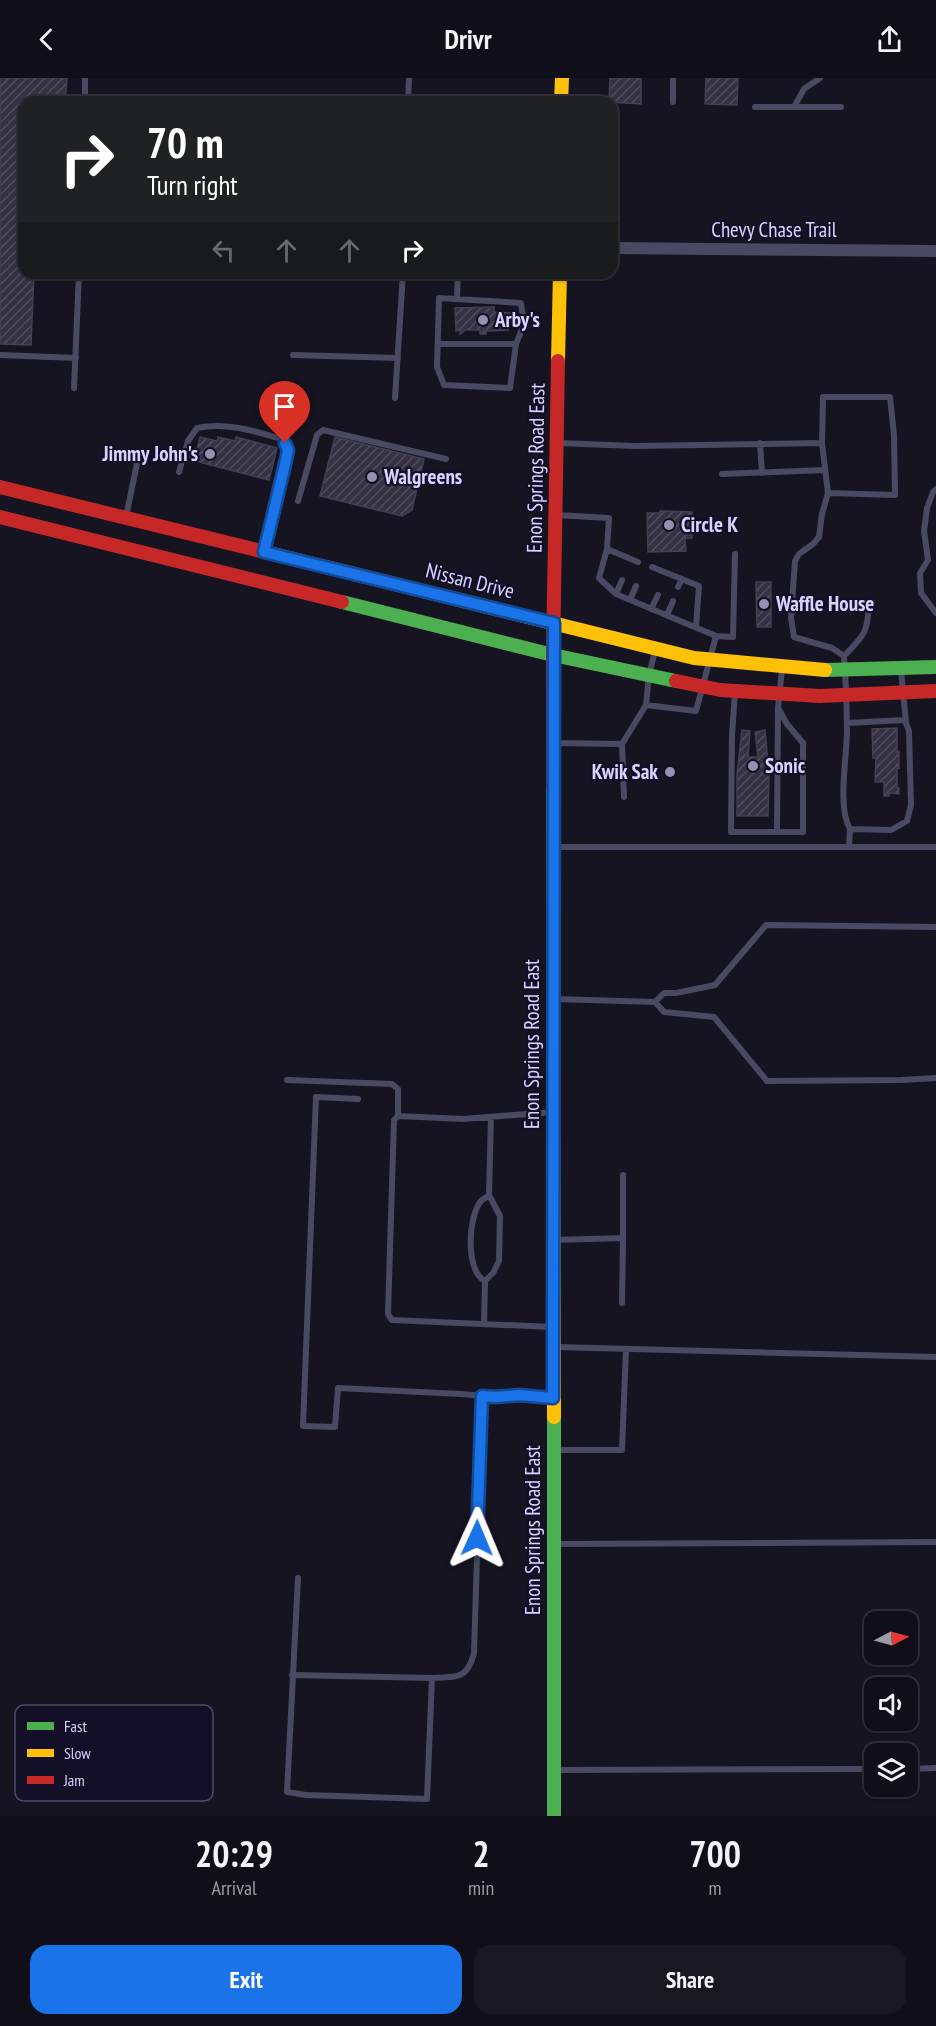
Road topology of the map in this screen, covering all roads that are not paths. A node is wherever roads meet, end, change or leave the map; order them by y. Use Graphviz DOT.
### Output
graph roads {
  1 [pos="85,78"];
  2 [pos="409,78"];
  3 [pos="562,78"];
  4 [pos="673,78"];
  5 [pos="820,78"];
  6 [pos="85,96"];
  7 [pos="408,96"];
  8 [pos="561,96"];
  9 [pos="673,102"];
  10 [pos="755,107"];
  11 [pos="794,107"];
  12 [pos="841,107"];
  13 [pos="618,248"];
  14 [pos="936,251"];
  15 [pos="79,279"];
  16 [pos="403,279"];
  17 [pos="458,279"];
  18 [pos="560,279"];
  19 [pos="457,298"];
  20 [pos="438,344"];
  21 [pos="516,344"];
  22 [pos="293,355"];
  23 [pos="0,356"];
  24 [pos="76,358"];
  25 [pos="398,358"];
  26 [pos="74,388"];
  27 [pos="395,398"];
  28 [pos="557,443"];
  29 [pos="760,443"];
  30 [pos="822,443"];
  31 [pos="446,459"];
  32 [pos="137,463"];
  33 [pos="825,470"];
  34 [pos="179,472"];
  35 [pos="762,473"];
  36 [pos="722,474"];
  37 [pos="0,487"];
  38 [pos="936,489"];
  39 [pos="828,493"];
  40 [pos="298,501"];
  41 [pos="556,515"];
  42 [pos="0,517"];
  43 [pos="126,518"];
  44 [pos="607,549"];
  45 [pos="264,552"];
  46 [pos="735,554"];
  47 [pos="936,558"];
  48 [pos="928,560"];
  49 [pos="632,562"];
  50 [pos="652,567"];
  51 [pos="667,573"];
  52 [pos="682,579"];
  53 [pos="622,580"];
  54 [pos="663,581"];
  55 [pos="636,586"];
  56 [pos="678,587"];
  57 [pos="616,594"];
  58 [pos="657,595"];
  59 [pos="630,600"];
  60 [pos="673,601"];
  61 [pos="869,601"];
  62 [pos="651,609"];
  63 [pos="936,613"];
  64 [pos="667,615"];
  65 [pos="554,623"];
  66 [pos="696,627"];
  67 [pos="716,636"];
  68 [pos="655,648"];
  69 [pos="553,656"];
  70 [pos="844,656"];
  71 [pos="708,659"];
  72 [pos="782,666"];
  73 [pos="936,667"];
  74 [pos="901,670"];
  75 [pos="845,671"];
  76 [pos="649,675"];
  77 [pos="702,686"];
  78 [pos="735,691"];
  79 [pos="936,691"];
  80 [pos="902,694"];
  81 [pos="846,696"];
  82 [pos="779,701"];
  83 [pos="646,705"];
  84 [pos="905,720"];
  85 [pos="847,723"];
  86 [pos="553,743"];
  87 [pos="622,744"];
  88 [pos="624,797"];
  89 [pos="850,829"];
  90 [pos="731,832"];
  91 [pos="777,832"];
  92 [pos="803,832"];
  93 [pos="553,847"];
  94 [pos="729,847"];
  95 [pos="803,847"];
  96 [pos="849,847"];
  97 [pos="936,847"];
  98 [pos="936,927"];
  99 [pos="553,999"];
  100 [pos="655,1002"];
  101 [pos="936,1078"];
  102 [pos="287,1080"];
  103 [pos="358,1099"];
  104 [pos="554,1112"];
  105 [pos="398,1116"];
  106 [pos="491,1117"];
  107 [pos="623,1175"];
  108 [pos="489,1195"];
  109 [pos="623,1238"];
  110 [pos="553,1240"];
  111 [pos="485,1281"];
  112 [pos="622,1303"];
  113 [pos="484,1324"];
  114 [pos="553,1328"];
  115 [pos="553,1347"];
  116 [pos="626,1349"];
  117 [pos="936,1357"];
  118 [pos="482,1396"];
  119 [pos="553,1398"];
  120 [pos="554,1450"];
  121 [pos="936,1542"];
  122 [pos="554,1544"];
  123 [pos="298,1578"];
  124 [pos="292,1675"];
  125 [pos="432,1678"];
  126 [pos="936,1768"];
  127 [pos="864,1769"];
  128 [pos="918,1769"];
  129 [pos="554,1770"];
  130 [pos="554,1816"];
  1 -- 6 [label="lane"];
  2 -- 7 [label="lane"];
  3 -- 8 [label="main road"];
  4 -- 9 [label="lane"];
  5 -- 11 [label="lane"];
  10 -- 11 [label="lane"];
  11 -- 12 [label="lane"];
  13 -- 14 [label="street, Chevy Chase Trail"];
  15 -- 24 [label="lane"];
  16 -- 25 [label="lane"];
  17 -- 19 [label="lane"];
  18 -- 28 [label="main road, Enon Springs Road East"];
  19 -- 20 [label="lane"];
  19 -- 21 [label="lane"];
  20 -- 21 [label="lane"];
  20 -- 21 [label="lane"];
  22 -- 25 [label="lane"];
  23 -- 24 [label="lane"];
  24 -- 26 [label="lane"];
  25 -- 27 [label="lane"];
  28 -- 29 [label="lane"];
  28 -- 41 [label="main road, Enon Springs Road East"];
  29 -- 30 [label="lane"];
  29 -- 35 [label="lane"];
  30 -- 33 [label="lane"];
  30 -- 39 [label="lane"];
  31 -- 40 [label="lane"];
  32 -- 43 [label="lane"];
  33 -- 35 [label="lane"];
  33 -- 39 [label="lane"];
  34 -- 45 [label="lane"];
  35 -- 36 [label="lane"];
  37 -- 43 [label="main road, Nissan Drive"];
  38 -- 48 [label="lane"];
  39 -- 70 [label="lane"];
  41 -- 44 [label="lane"];
  41 -- 65 [label="main road, Enon Springs Road East"];
  42 -- 69 [label="main road"];
  43 -- 45 [label="main road, Nissan Drive"];
  44 -- 49 [label="lane"];
  44 -- 57 [label="lane"];
  45 -- 65 [label="main road, Nissan Drive"];
  46 -- 67 [label="lane"];
  47 -- 48 [label="lane"];
  48 -- 63 [label="lane"];
  50 -- 51 [label="lane"];
  51 -- 52 [label="lane"];
  51 -- 54 [label="lane"];
  52 -- 56 [label="lane"];
  52 -- 66 [label="lane"];
  53 -- 57 [label="lane"];
  55 -- 59 [label="lane"];
  57 -- 59 [label="lane"];
  58 -- 62 [label="lane"];
  59 -- 62 [label="lane"];
  60 -- 64 [label="lane"];
  61 -- 70 [label="lane"];
  62 -- 64 [label="lane"];
  64 -- 66 [label="lane"];
  65 -- 68 [label="main road, Nissan Drive"];
  65 -- 69 [label="main road, Enon Springs Road East"];
  66 -- 67 [label="lane"];
  67 -- 71 [label="lane"];
  68 -- 71 [label="main road, Nissan Drive"];
  68 -- 76 [label="lane"];
  69 -- 76 [label="main road"];
  69 -- 86 [label="main road, Enon Springs Road East"];
  70 -- 75 [label="lane"];
  71 -- 72 [label="main road, Nissan Drive"];
  71 -- 77 [label="lane"];
  72 -- 75 [label="main road, Nissan Drive"];
  72 -- 82 [label="lane"];
  73 -- 74 [label="main road, Nissan Drive"];
  74 -- 75 [label="main road, Nissan Drive"];
  74 -- 80 [label="lane"];
  75 -- 81 [label="lane"];
  76 -- 77 [label="main road"];
  76 -- 83 [label="lane"];
  77 -- 78 [label="main road"];
  77 -- 83 [label="lane"];
  78 -- 82 [label="main road"];
  78 -- 90 [label="lane"];
  79 -- 80 [label="main road"];
  80 -- 81 [label="main road"];
  80 -- 84 [label="lane"];
  81 -- 82 [label="main road"];
  81 -- 85 [label="lane"];
  82 -- 91 [label="lane"];
  82 -- 92 [label="lane"];
  83 -- 87 [label="lane"];
  84 -- 85 [label="lane"];
  84 -- 89 [label="lane"];
  85 -- 89 [label="lane"];
  86 -- 87 [label="lane"];
  86 -- 93 [label="main road, Enon Springs Road East"];
  87 -- 88 [label="lane"];
  89 -- 96 [label="lane"];
  90 -- 91 [label="lane"];
  90 -- 94 [label="lane"];
  91 -- 92 [label="lane"];
  92 -- 95 [label="lane"];
  93 -- 94 [label="lane"];
  93 -- 99 [label="main road, Enon Springs Road East"];
  94 -- 95 [label="lane"];
  95 -- 96 [label="lane"];
  96 -- 97 [label="lane"];
  98 -- 100 [label="lane"];
  99 -- 100 [label="lane"];
  99 -- 104 [label="main road, Enon Springs Road East"];
  100 -- 101 [label="lane"];
  102 -- 105 [label="lane"];
  103 -- 118 [label="lane"];
  104 -- 106 [label="lane"];
  104 -- 110 [label="main road, Enon Springs Road East"];
  105 -- 106 [label="lane"];
  105 -- 113 [label="lane"];
  106 -- 108 [label="lane"];
  107 -- 109 [label="lane"];
  108 -- 111 [label="lane"];
  108 -- 111 [label="lane"];
  109 -- 110 [label="lane"];
  109 -- 112 [label="lane"];
  110 -- 114 [label="main road, Enon Springs Road East"];
  111 -- 113 [label="lane"];
  113 -- 114 [label="lane"];
  114 -- 115 [label="main road, Enon Springs Road East"];
  115 -- 116 [label="lane"];
  115 -- 119 [label="main road, Enon Springs Road East"];
  116 -- 117 [label="lane"];
  116 -- 120 [label="lane"];
  118 -- 119 [label="lane"];
  118 -- 125 [label="lane"];
  119 -- 120 [label="main road, Enon Springs Road East"];
  120 -- 122 [label="main road, Enon Springs Road East"];
  121 -- 122 [label="lane"];
  122 -- 129 [label="main road, Enon Springs Road East"];
  123 -- 124 [label="lane"];
  124 -- 125 [label="lane"];
  124 -- 125 [label="lane"];
  126 -- 128 [label="lane"];
  127 -- 129 [label="lane"];
  129 -- 130 [label="main road, Enon Springs Road East"];
}
